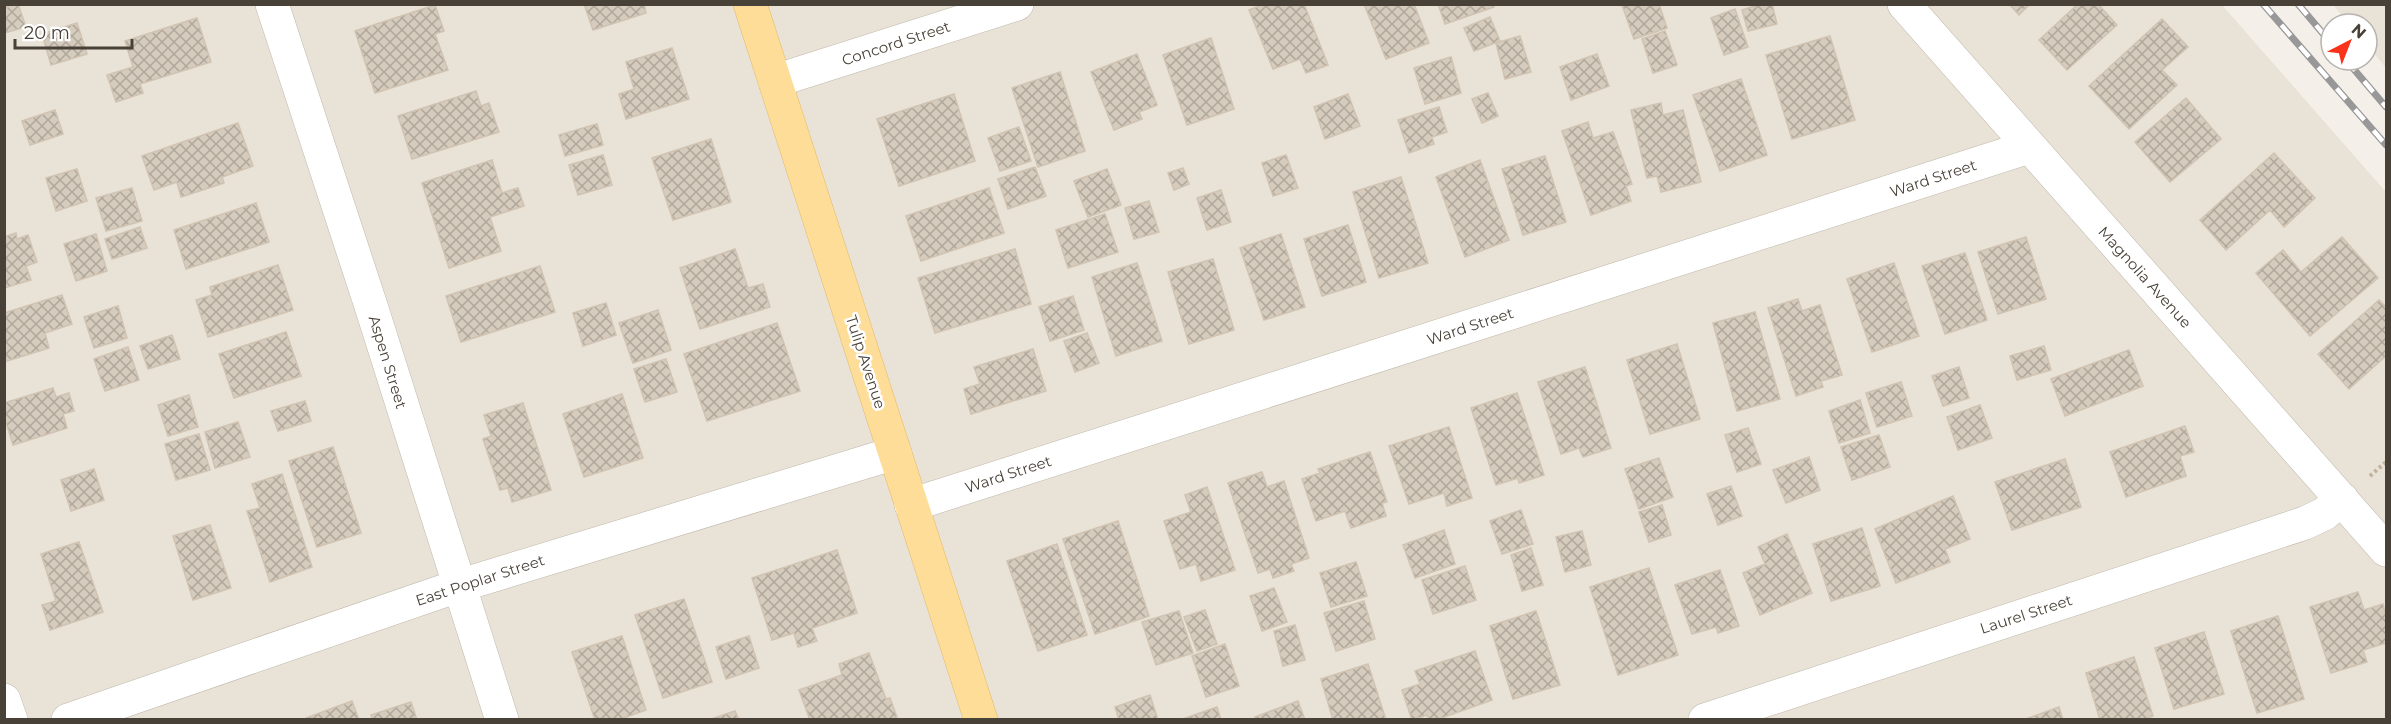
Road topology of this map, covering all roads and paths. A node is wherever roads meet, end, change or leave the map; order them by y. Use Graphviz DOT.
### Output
graph roads {
  1 [pos="272,4"];
  2 [pos="750,4"];
  3 [pos="1017,4"];
  4 [pos="1904,4"];
  5 [pos="775,81"];
  6 [pos="2030,147"];
  7 [pos="895,453"];
  8 [pos="2386,462"];
  9 [pos="2353,490"];
  10 [pos="911,505"];
  11 [pos="2386,550"];
  12 [pos="458,586"];
  13 [pos="4,700"];
  14 [pos="10,720"];
  15 [pos="68,720"];
  16 [pos="502,720"];
  17 [pos="981,720"];
  18 [pos="1705,720"];
  1 -- 12 [label="street, Aspen Street"];
  2 -- 5 [label="main road, Tulip Avenue"];
  3 -- 5 [label="street, Concord Street"];
  4 -- 6 [label="street, Magnolia Avenue"];
  5 -- 7 [label="main road, Tulip Avenue"];
  6 -- 9 [label="street, Magnolia Avenue"];
  6 -- 10 [label="street, Ward Street"];
  7 -- 10 [label="main road, Tulip Avenue"];
  7 -- 12 [label="street, East Poplar Street"];
  8 -- 9 [label="path"];
  9 -- 11 [label="street, Magnolia Avenue"];
  9 -- 18 [label="street, Laurel Street"];
  10 -- 17 [label="main road, Tulip Avenue"];
  12 -- 15 [label="street, East Poplar Street"];
  12 -- 16 [label="street, Aspen Street"];
  13 -- 14 [label="street"];
}
